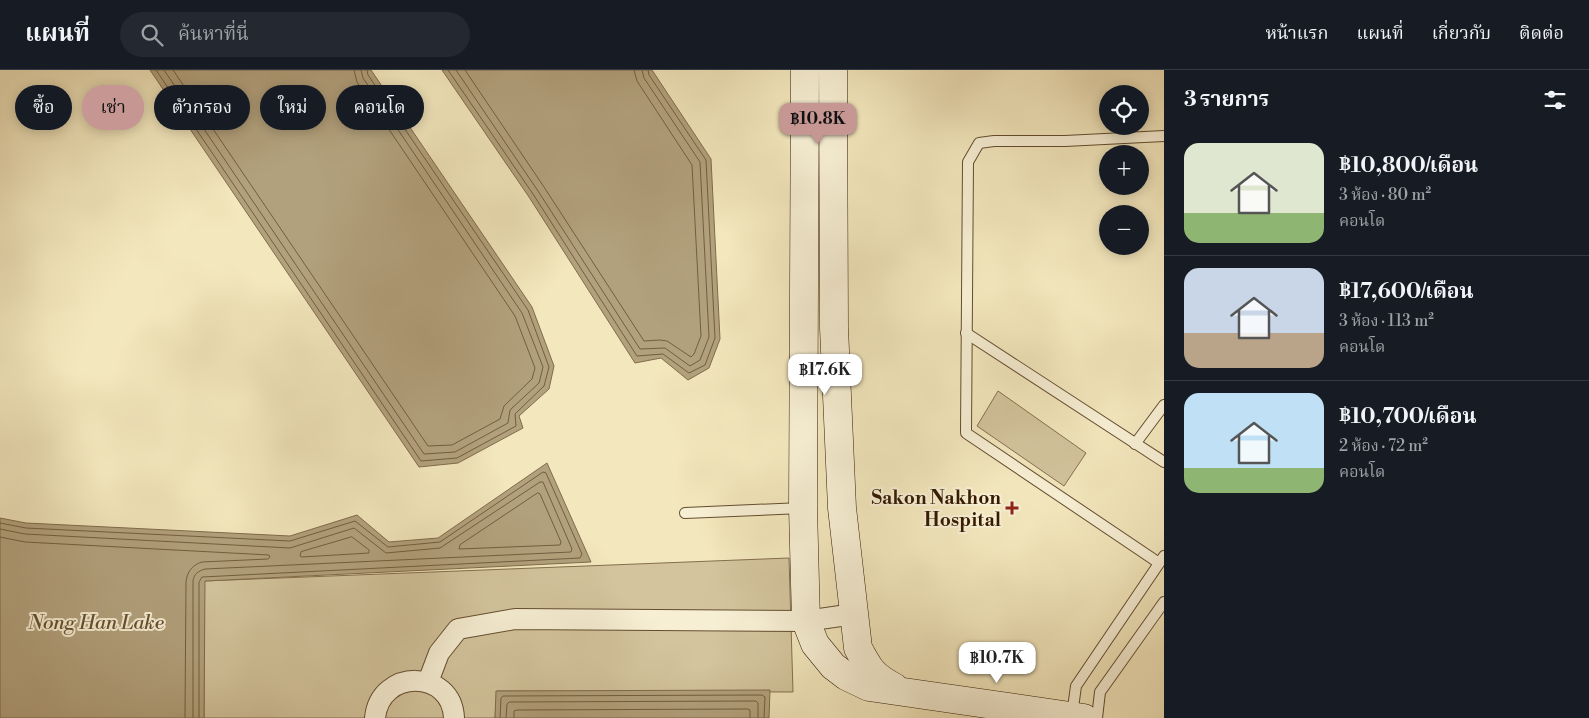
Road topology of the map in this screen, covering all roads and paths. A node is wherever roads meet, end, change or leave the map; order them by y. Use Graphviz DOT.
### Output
graph roads {
  1 [pos="805,70"];
  2 [pos="833,70"];
  3 [pos="1164,136"];
  4 [pos="804,166"];
  5 [pos="832,167"];
  6 [pos="966,333"];
  7 [pos="1164,405"];
  8 [pos="1135,444"];
  9 [pos="1164,462"];
  10 [pos="803,508"];
  11 [pos="685,513"];
  12 [pos="1162,560"];
  13 [pos="1164,602"];
  14 [pos="854,614"];
  15 [pos="806,621"];
  16 [pos="428,682"];
  17 [pos="904,693"];
  18 [pos="1084,717"];
  19 [pos="375,718"];
  20 [pos="454,718"];
  1 -- 4 [label="main road"];
  2 -- 5 [label="main road"];
  3 -- 6 [label="lane"];
  4 -- 5 [label="main road"];
  4 -- 10 [label="main road"];
  5 -- 14 [label="main road"];
  6 -- 8 [label="lane"];
  6 -- 12 [label="lane"];
  7 -- 8 [label="lane"];
  8 -- 9 [label="lane"];
  10 -- 11 [label="lane"];
  10 -- 15 [label="main road"];
  12 -- 18 [label="lane"];
  13 -- 18 [label="lane"];
  14 -- 15 [label="street"];
  14 -- 17 [label="main road"];
  15 -- 16 [label="street"];
  15 -- 17 [label="main road"];
  16 -- 19 [label="street"];
  16 -- 20 [label="street"];
  17 -- 18 [label="main road"];
}
